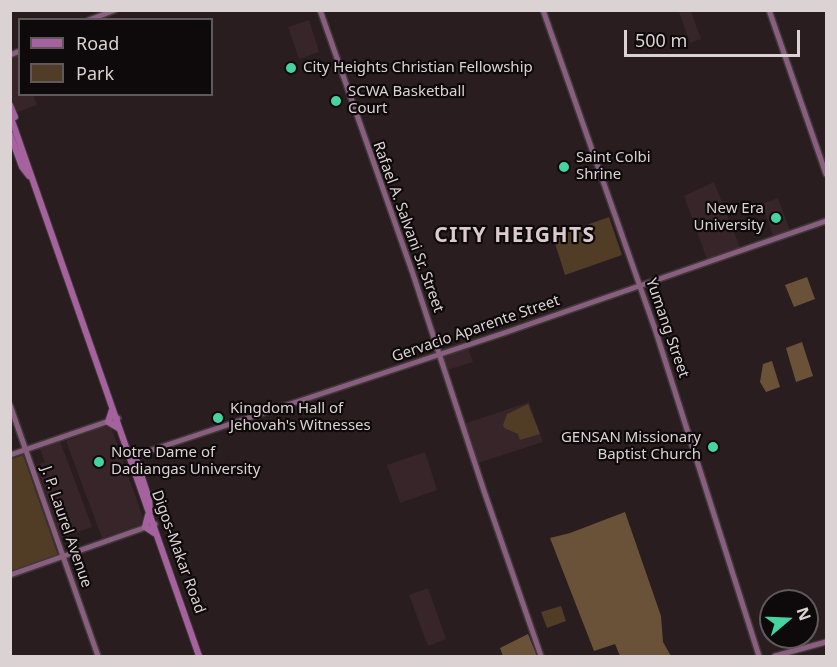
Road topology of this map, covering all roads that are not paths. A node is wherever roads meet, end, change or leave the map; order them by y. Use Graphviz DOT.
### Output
graph roads {
  1 [pos="115,10"];
  2 [pos="320,10"];
  3 [pos="543,10"];
  4 [pos="769,10"];
  5 [pos="94,18"];
  6 [pos="10,105"];
  7 [pos="10,115"];
  8 [pos="10,124"];
  9 [pos="10,134"];
  10 [pos="826,174"];
  11 [pos="30,176"];
  12 [pos="826,221"];
  13 [pos="640,286"];
  14 [pos="440,354"];
  15 [pos="106,389"];
  16 [pos="10,405"];
  17 [pos="112,410"];
  18 [pos="116,419"];
  19 [pos="108,422"];
  20 [pos="118,428"];
  21 [pos="26,449"];
  22 [pos="10,455"];
  23 [pos="134,456"];
  24 [pos="149,513"];
  25 [pos="151,525"];
  26 [pos="63,556"];
  27 [pos="10,575"];
  28 [pos="826,642"];
  29 [pos="98,656"];
  30 [pos="200,657"];
  31 [pos="541,657"];
  32 [pos="759,657"];
  33 [pos="775,657"];
  1 -- 5 [label="main road"];
  2 -- 14 [label="main road, Rafael A. Salvani Sr. Street"];
  3 -- 13 [label="main road, Yumang Street"];
  4 -- 10 [label="main road"];
  6 -- 11 [label="main road, Digos-Makar Road"];
  7 -- 11 [label="main road, Digos-Makar Road"];
  8 -- 11 [label="main road, Digos-Makar Road"];
  9 -- 11 [label="main road, Digos-Makar Road"];
  11 -- 15 [label="main road, Digos-Makar Road"];
  12 -- 13 [label="main road, Gervacio Aparente Street"];
  13 -- 14 [label="main road, Gervacio Aparente Street"];
  13 -- 32 [label="main road, Yumang Street"];
  14 -- 23 [label="main road, Gervacio Aparente Street"];
  14 -- 31 [label="main road, Rafael A. Salvani Sr. Street"];
  15 -- 17 [label="main road, Digos-Makar Road"];
  15 -- 18 [label="main road, Digos-Makar Road"];
  16 -- 21 [label="main road, J. P. Laurel Avenue"];
  17 -- 18 [label="main road, Digos-Makar Road"];
  17 -- 19 [label="main road"];
  18 -- 19 [label="main road"];
  18 -- 20 [label="main road, Digos-Makar Road"];
  18 -- 23 [label="main road, Digos-Makar Road"];
  19 -- 20 [label="main road"];
  19 -- 21 [label="main road"];
  20 -- 24 [label="main road, Digos-Makar Road"];
  21 -- 22 [label="main road"];
  21 -- 26 [label="main road, J. P. Laurel Avenue"];
  23 -- 24 [label="main road, Digos-Makar Road"];
  24 -- 25 [label="main road, Digos-Makar Road"];
  25 -- 26 [label="main road"];
  25 -- 30 [label="main road, Digos-Makar Road"];
  25 -- 30 [label="main road, Digos-Makar Road"];
  26 -- 27 [label="main road"];
  26 -- 29 [label="main road, J. P. Laurel Avenue"];
  28 -- 33 [label="main road"];
}
